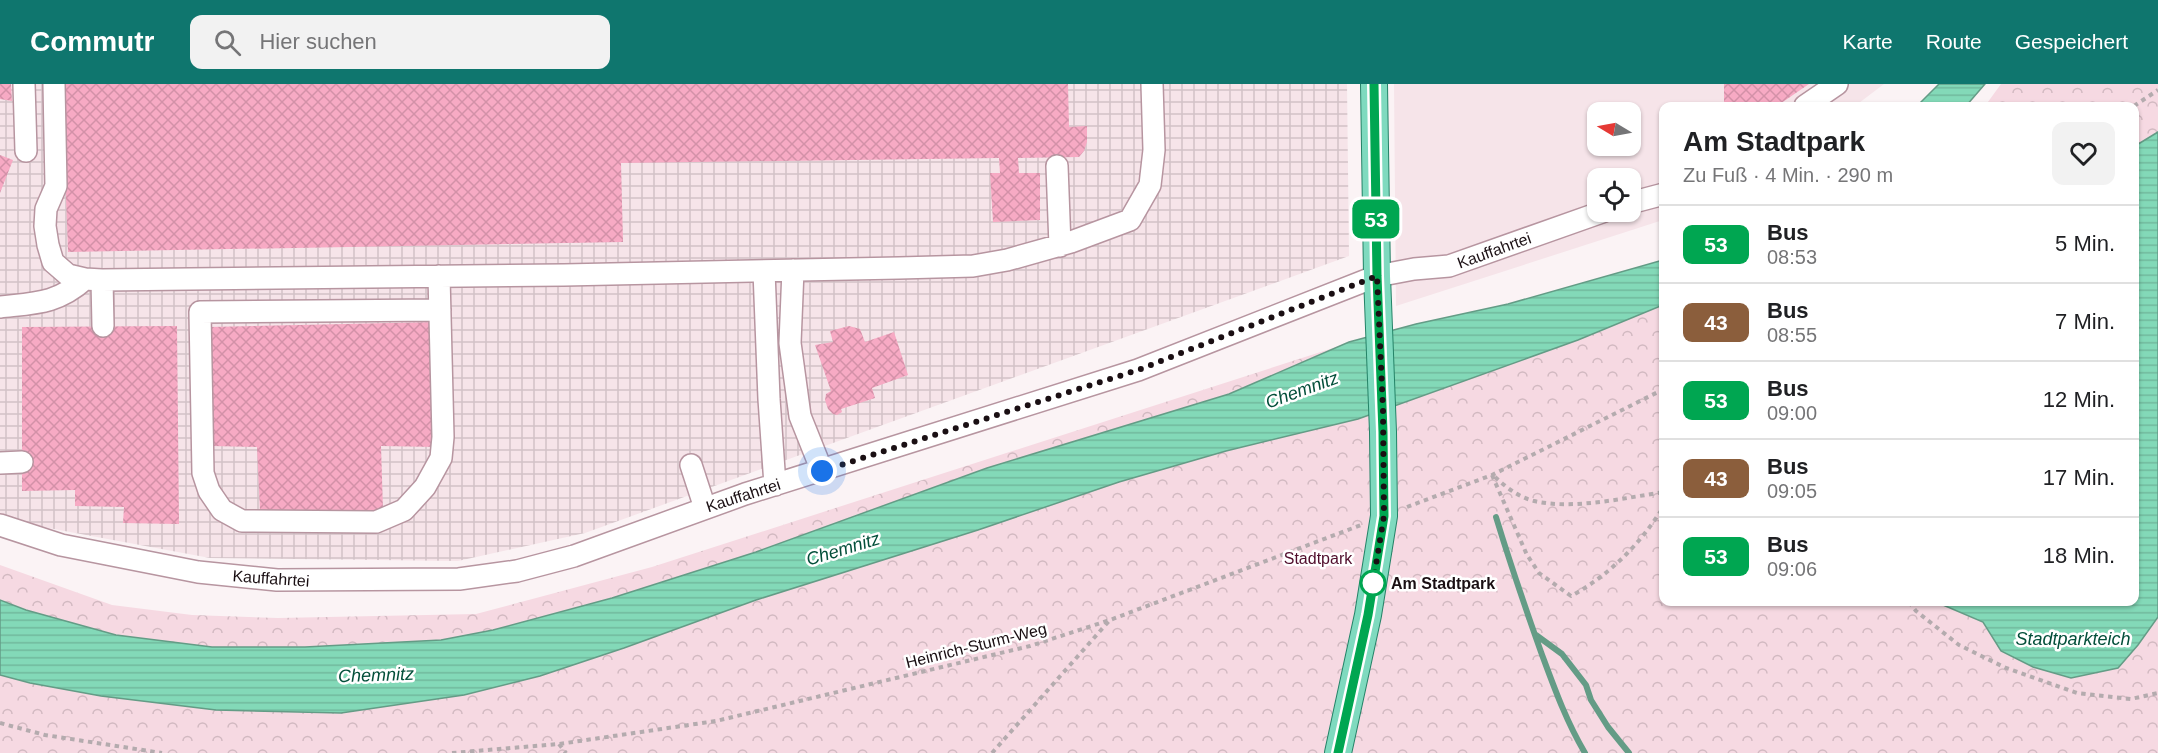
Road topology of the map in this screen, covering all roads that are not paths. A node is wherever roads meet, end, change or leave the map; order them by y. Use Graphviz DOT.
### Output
graph roads {
  1 [pos="24,84"];
  2 [pos="54,84"];
  3 [pos="1152,84"];
  4 [pos="1374,84"];
  5 [pos="1837,84"];
  6 [pos="1811,102"];
  7 [pos="26,151"];
  8 [pos="1057,166"];
  9 [pos="1659,195"];
  10 [pos="1641,200"];
  11 [pos="1587,217"];
  12 [pos="1060,246"];
  13 [pos="794,270"];
  14 [pos="764,271"];
  15 [pos="439,276"];
  16 [pos="1377,276"];
  17 [pos="313,278"];
  18 [pos="93,280"];
  19 [pos="0,307"];
  20 [pos="440,310"];
  21 [pos="313,311"];
  22 [pos="103,326"];
  23 [pos="22,462"];
  24 [pos="0,463"];
  25 [pos="691,465"];
  26 [pos="822,471"];
  27 [pos="775,485"];
  28 [pos="705,508"];
  29 [pos="0,525"];
  30 [pos="1338,753"];
  1 -- 7 [label="street"];
  2 -- 18 [label="street"];
  3 -- 12 [label="street"];
  4 -- 16 [label="main road"];
  5 -- 6 [label="street"];
  8 -- 12 [label="street"];
  9 -- 10 [label="street"];
  11 -- 16 [label="street, Kauffahrtei"];
  12 -- 13 [label="street"];
  13 -- 14 [label="street"];
  13 -- 26 [label="street"];
  14 -- 15 [label="street"];
  14 -- 27 [label="street"];
  15 -- 17 [label="street"];
  15 -- 20 [label="street"];
  16 -- 26 [label="street, Kauffahrtei"];
  16 -- 30 [label="main road"];
  17 -- 18 [label="street"];
  17 -- 21 [label="street"];
  18 -- 19 [label="street"];
  18 -- 22 [label="street"];
  20 -- 21 [label="street"];
  20 -- 21 [label="street"];
  23 -- 24 [label="street"];
  25 -- 28 [label="street"];
  26 -- 27 [label="street, Kauffahrtei"];
  27 -- 28 [label="street, Kauffahrtei"];
  28 -- 29 [label="street, Kauffahrtei"];
}
